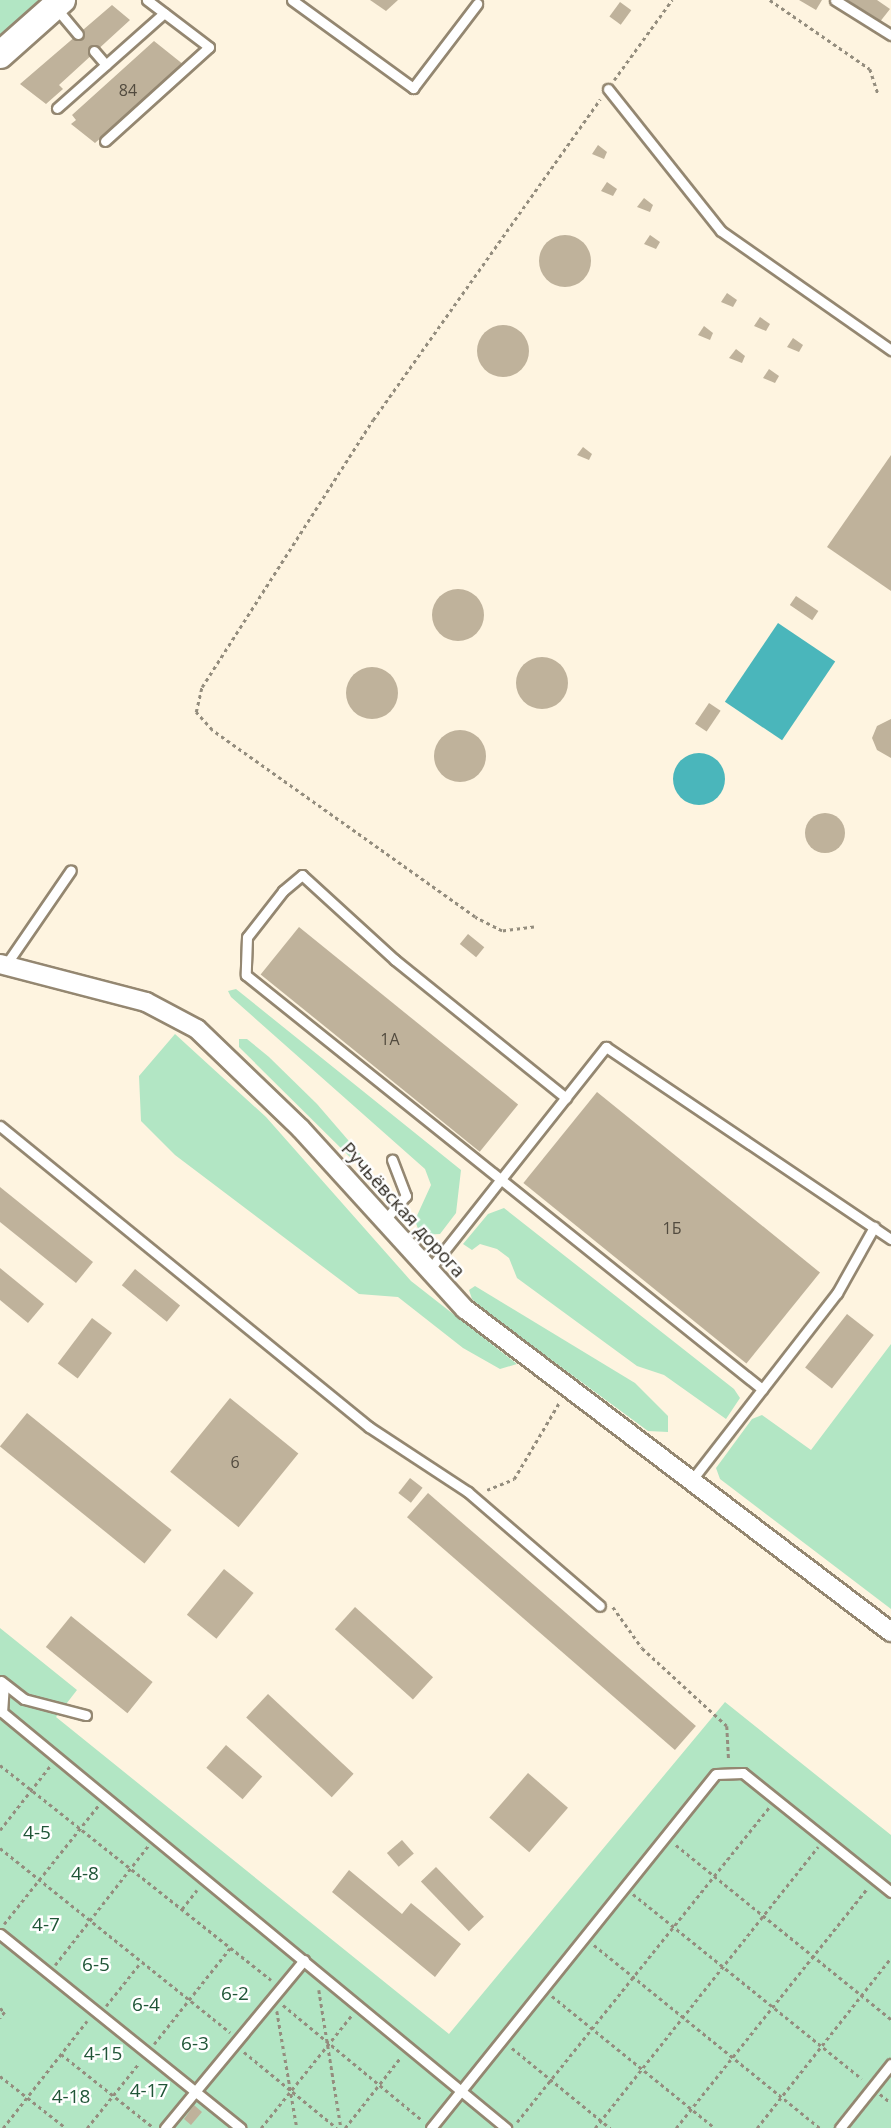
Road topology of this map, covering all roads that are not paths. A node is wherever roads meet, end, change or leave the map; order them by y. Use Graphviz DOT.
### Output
graph roads {
  1 [pos="147,0"];
  2 [pos="292,0"];
  3 [pos="835,0"];
  4 [pos="58,3"];
  5 [pos="477,4"];
  6 [pos="164,13"];
  7 [pos="78,34"];
  8 [pos="891,35"];
  9 [pos="94,51"];
  10 [pos="0,55"];
  11 [pos="106,65"];
  12 [pos="608,89"];
  13 [pos="57,108"];
  14 [pos="105,141"];
  15 [pos="891,350"];
  16 [pos="71,870"];
  17 [pos="2,968"];
  18 [pos="566,1098"];
  19 [pos="0,1126"];
  20 [pos="392,1160"];
  21 [pos="501,1180"];
  22 [pos="383,1222"];
  23 [pos="874,1227"];
  24 [pos="891,1239"];
  25 [pos="427,1273"];
  26 [pos="762,1389"];
  27 [pos="690,1481"];
  28 [pos="600,1606"];
  29 [pos="891,1632"];
  30 [pos="2,1682"];
  31 [pos="86,1715"];
  32 [pos="891,1892"];
  33 [pos="0,1932"];
  34 [pos="304,1960"];
  35 [pos="891,2064"];
  36 [pos="195,2091"];
  37 [pos="461,2091"];
  38 [pos="166,2128"];
  39 [pos="240,2128"];
  40 [pos="431,2128"];
  41 [pos="506,2128"];
  42 [pos="840,2128"];
  1 -- 6 [label="lane"];
  2 -- 5 [label="lane"];
  3 -- 8 [label="lane"];
  4 -- 7 [label="lane"];
  4 -- 10 [label="main road"];
  6 -- 11 [label="lane"];
  6 -- 14 [label="lane"];
  9 -- 11 [label="lane"];
  11 -- 13 [label="lane"];
  12 -- 15 [label="lane"];
  16 -- 17 [label="lane"];
  17 -- 22 [label="street, Ручьёвская дорога"];
  18 -- 21 [label="lane"];
  18 -- 21 [label="lane"];
  18 -- 23 [label="lane"];
  19 -- 28 [label="lane"];
  20 -- 22 [label="lane"];
  21 -- 25 [label="lane"];
  21 -- 26 [label="lane"];
  22 -- 25 [label="street, Ручьёвская дорога"];
  23 -- 24 [label="lane"];
  23 -- 26 [label="lane"];
  25 -- 27 [label="street, Ручьёвская дорога"];
  26 -- 27 [label="lane"];
  27 -- 29 [label="street, Ручьёвская дорога"];
  30 -- 31 [label="lane"];
  30 -- 34 [label="lane"];
  32 -- 37 [label="lane"];
  33 -- 36 [label="lane"];
  34 -- 36 [label="lane"];
  34 -- 37 [label="lane"];
  35 -- 42 [label="lane"];
  36 -- 38 [label="lane"];
  36 -- 39 [label="lane"];
  37 -- 40 [label="lane"];
  37 -- 41 [label="lane"];
}
